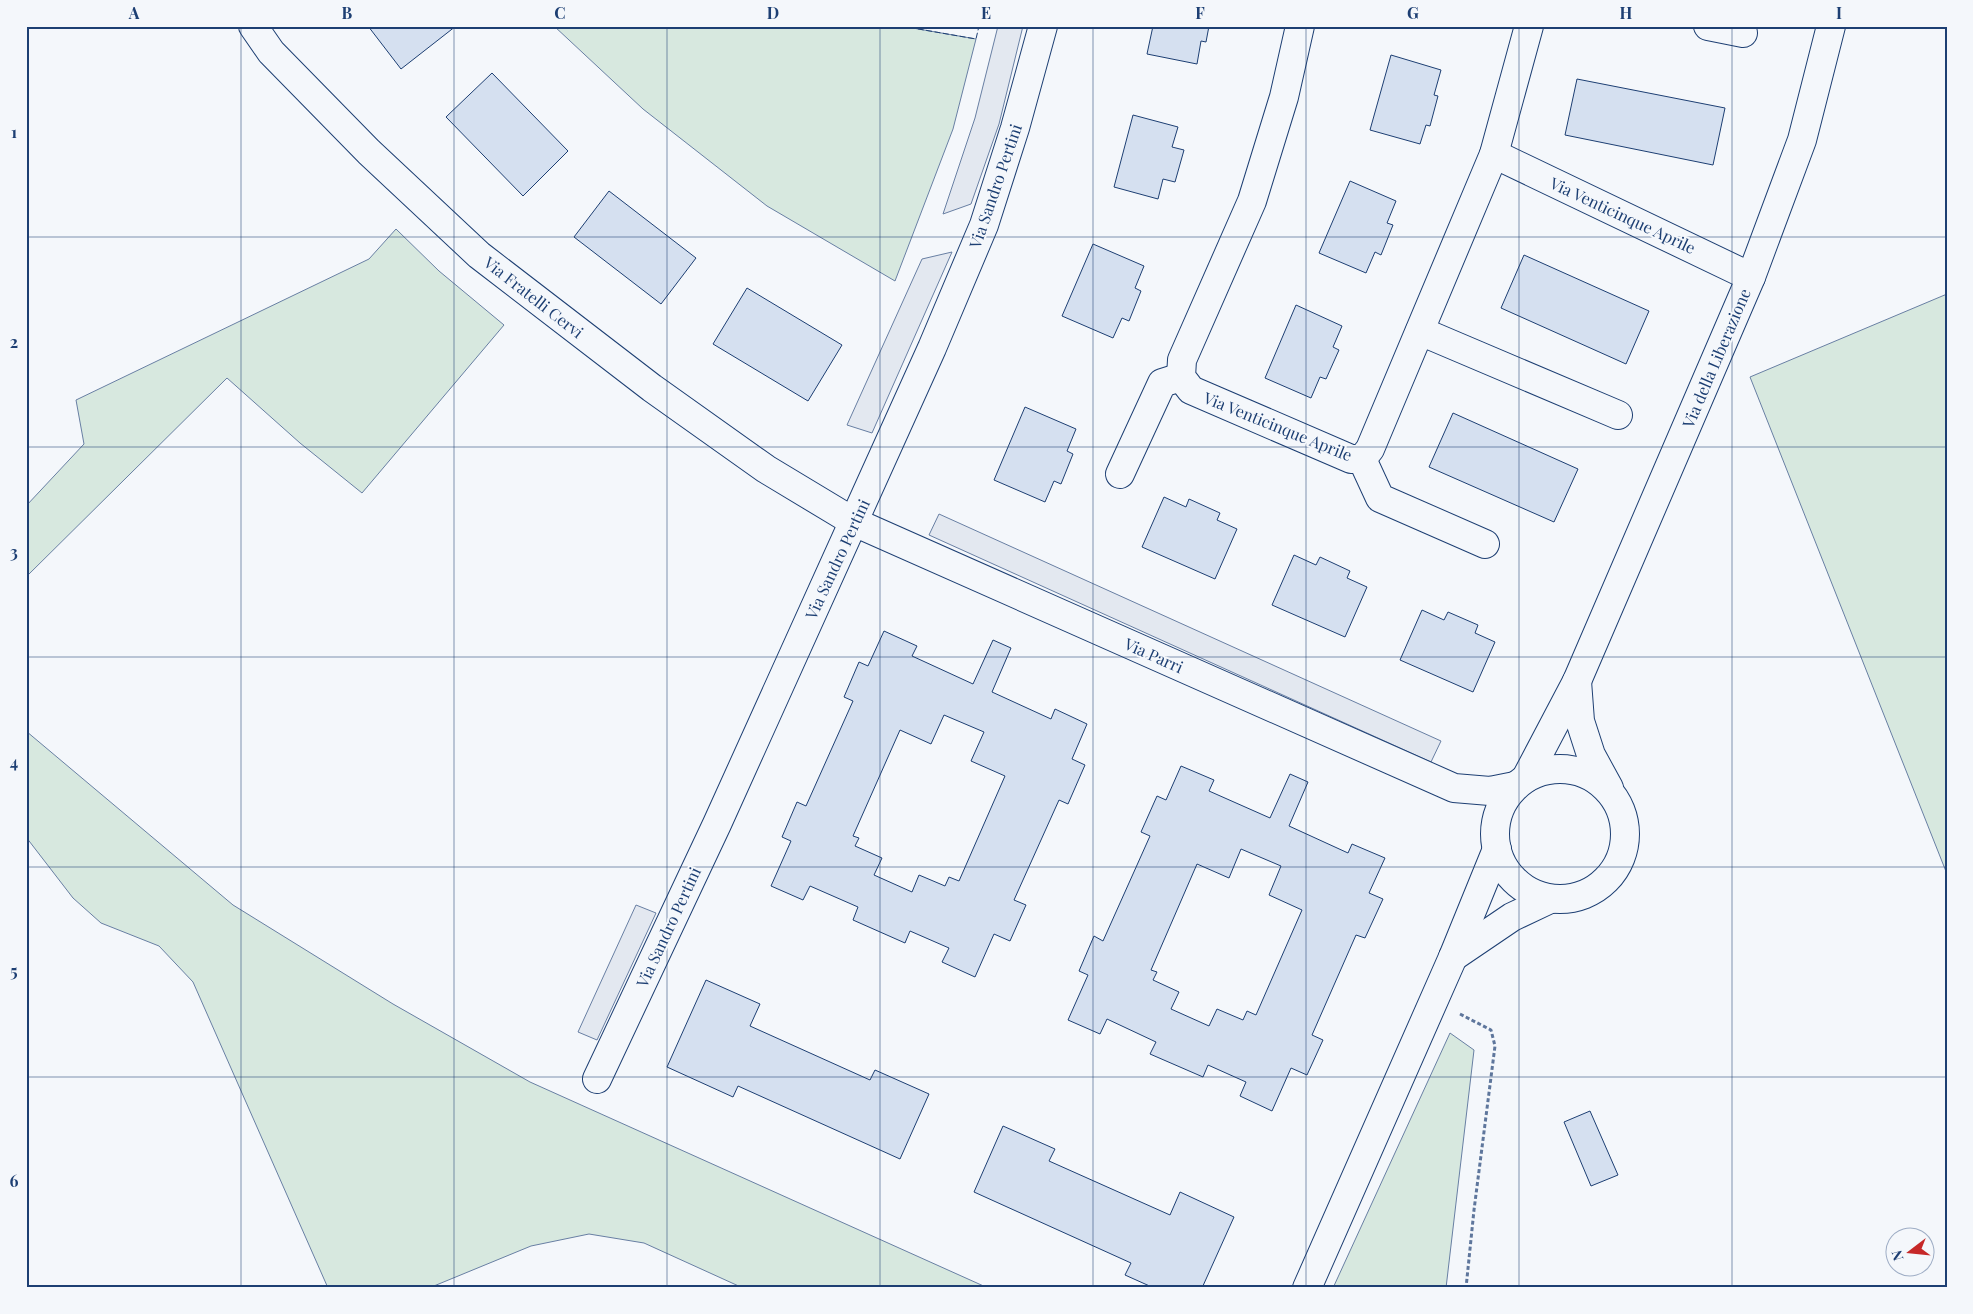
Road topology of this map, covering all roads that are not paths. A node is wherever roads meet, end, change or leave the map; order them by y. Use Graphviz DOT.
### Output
graph roads {
  1 [pos="253,26"];
  2 [pos="1043,26"];
  3 [pos="1300,26"];
  4 [pos="1529,26"];
  5 [pos="1708,26"];
  6 [pos="1831,26"];
  7 [pos="1743,33"];
  8 [pos="1494,154"];
  9 [pos="1751,277"];
  10 [pos="1420,331"];
  11 [pos="1181,377"];
  12 [pos="1618,416"];
  13 [pos="1362,459"];
  14 [pos="1120,474"];
  15 [pos="854,522"];
  16 [pos="1485,544"];
  17 [pos="1577,681"];
  18 [pos="1520,782"];
  19 [pos="1454,788"];
  20 [pos="1611,792"];
  21 [pos="1496,846"];
  22 [pos="1550,898"];
  23 [pos="1454,957"];
  24 [pos="597,1079"];
  25 [pos="1307,1288"];
  1 -- 15 [label="street, Via Fratelli Cervi"];
  2 -- 15 [label="street, Via Sandro Pertini"];
  3 -- 11 [label="street"];
  4 -- 8 [label="street, Via Venticinque Aprile"];
  5 -- 7 [label="street"];
  6 -- 9 [label="street, Via della Liberazione"];
  8 -- 9 [label="street, Via Venticinque Aprile"];
  8 -- 10 [label="street, Via Venticinque Aprile"];
  9 -- 17 [label="street, Via della Liberazione"];
  10 -- 12 [label="street"];
  10 -- 13 [label="street, Via Venticinque Aprile"];
  11 -- 13 [label="street, Via Venticinque Aprile"];
  11 -- 14 [label="street"];
  13 -- 16 [label="street"];
  15 -- 19 [label="street, Via Parri"];
  15 -- 24 [label="street, Via Sandro Pertini"];
  17 -- 18 [label="street, Via della Liberazione"];
  17 -- 20 [label="street, Via della Liberazione"];
  18 -- 19 [label="street, Via Parri"];
  18 -- 20 [label="street, Via della Liberazione"];
  18 -- 21 [label="street, Via della Liberazione"];
  19 -- 21 [label="street, Via Parri"];
  20 -- 22 [label="street, Via della Liberazione"];
  21 -- 22 [label="street, Via della Liberazione"];
  21 -- 23 [label="street"];
  22 -- 23 [label="street"];
  23 -- 25 [label="street"];
}
